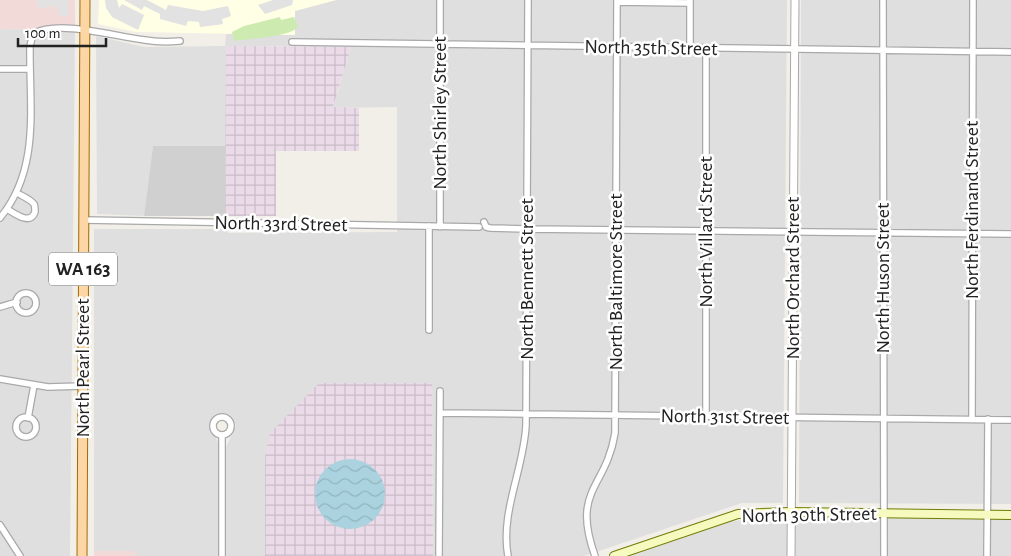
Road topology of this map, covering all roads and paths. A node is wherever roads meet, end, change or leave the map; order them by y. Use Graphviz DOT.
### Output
graph roads {
  1 [pos="85,0"];
  2 [pos="440,0"];
  3 [pos="528,0"];
  4 [pos="795,0"];
  5 [pos="883,0"];
  6 [pos="972,0"];
  7 [pos="617,1"];
  8 [pos="690,2"];
  9 [pos="85,30"];
  10 [pos="180,41"];
  11 [pos="292,42"];
  12 [pos="440,44"];
  13 [pos="528,46"];
  14 [pos="616,48"];
  15 [pos="690,48"];
  16 [pos="706,48"];
  17 [pos="794,50"];
  18 [pos="882,51"];
  19 [pos="972,52"];
  20 [pos="1011,52"];
  21 [pos="0,69"];
  22 [pos="29,69"];
  23 [pos="17,193"];
  24 [pos="8,208"];
  25 [pos="0,218"];
  26 [pos="84,220"];
  27 [pos="484,222"];
  28 [pos="429,226"];
  29 [pos="440,226"];
  30 [pos="479,227"];
  31 [pos="527,228"];
  32 [pos="617,230"];
  33 [pos="706,231"];
  34 [pos="793,232"];
  35 [pos="883,234"];
  36 [pos="972,234"];
  37 [pos="1011,234"];
  38 [pos="17,302"];
  39 [pos="0,307"];
  40 [pos="429,330"];
  41 [pos="0,379"];
  42 [pos="34,385"];
  43 [pos="83,386"];
  44 [pos="440,391"];
  45 [pos="440,413"];
  46 [pos="526,414"];
  47 [pos="616,415"];
  48 [pos="706,416"];
  49 [pos="792,417"];
  50 [pos="28,418"];
  51 [pos="884,418"];
  52 [pos="972,419"];
  53 [pos="988,420"];
  54 [pos="1011,420"];
  55 [pos="222,436"];
  56 [pos="791,512"];
  57 [pos="884,514"];
  58 [pos="988,515"];
  59 [pos="1011,515"];
  60 [pos="0,525"];
  61 [pos="20,556"];
  62 [pos="82,556"];
  63 [pos="222,556"];
  64 [pos="439,556"];
  65 [pos="508,556"];
  66 [pos="595,556"];
  67 [pos="614,556"];
  68 [pos="791,556"];
  69 [pos="884,556"];
  70 [pos="987,556"];
  1 -- 9 [label="main road, North Pearl Street / WA 163"];
  2 -- 12 [label="street, North Shirley Street"];
  3 -- 13 [label="street, North Bennett Street"];
  4 -- 17 [label="street, North Orchard Street"];
  5 -- 18 [label="street, North Huson Street"];
  6 -- 19 [label="street, North Ferdinand Street"];
  7 -- 8 [label="street"];
  7 -- 14 [label="street, North Baltimore Street"];
  8 -- 15 [label="street"];
  9 -- 10 [label="street"];
  9 -- 22 [label="street"];
  9 -- 26 [label="main road, North Pearl Street / WA 163"];
  11 -- 12 [label="street, North 35th Street"];
  12 -- 13 [label="street, North 35th Street"];
  12 -- 29 [label="street, North Shirley Street"];
  13 -- 14 [label="street, North 35th Street"];
  13 -- 31 [label="street, North Bennett Street"];
  14 -- 15 [label="street, North 35th Street"];
  14 -- 32 [label="street, North Baltimore Street"];
  15 -- 16 [label="street, North 35th Street"];
  16 -- 17 [label="street, North 35th Street"];
  16 -- 33 [label="street, North Villard Street"];
  17 -- 18 [label="street, North 35th Street"];
  17 -- 34 [label="street, North Orchard Street"];
  18 -- 19 [label="street, North 35th Street"];
  18 -- 35 [label="street, North Huson Street"];
  19 -- 20 [label="street, North 35th Street"];
  19 -- 36 [label="street, North Ferdinand Street"];
  21 -- 22 [label="street"];
  22 -- 23 [label="street"];
  23 -- 24 [label="street"];
  23 -- 24 [label="street"];
  24 -- 25 [label="street"];
  26 -- 28 [label="street, North 33rd Street"];
  26 -- 43 [label="main road, North Pearl Street / WA 163"];
  27 -- 31 [label="street"];
  28 -- 29 [label="street, North 33rd Street"];
  28 -- 40 [label="street"];
  29 -- 30 [label="street, North 33rd Street"];
  31 -- 32 [label="street"];
  31 -- 46 [label="street, North Bennett Street"];
  32 -- 33 [label="street"];
  32 -- 47 [label="street, North Baltimore Street"];
  33 -- 34 [label="street"];
  33 -- 48 [label="street, North Villard Street"];
  34 -- 35 [label="street"];
  34 -- 49 [label="street, North Orchard Street"];
  35 -- 36 [label="street"];
  35 -- 51 [label="street, North Huson Street"];
  36 -- 37 [label="street"];
  36 -- 52 [label="street, North Ferdinand Street"];
  38 -- 39 [label="street"];
  41 -- 42 [label="street"];
  42 -- 43 [label="street"];
  42 -- 50 [label="street"];
  43 -- 62 [label="main road, North Pearl Street / WA 163"];
  44 -- 45 [label="street"];
  45 -- 46 [label="street, North 31st Street"];
  45 -- 64 [label="street"];
  46 -- 47 [label="street, North 31st Street"];
  46 -- 65 [label="street, North Bennett Street"];
  47 -- 48 [label="street, North 31st Street"];
  47 -- 66 [label="street, North Baltimore Street"];
  48 -- 49 [label="street, North 31st Street"];
  49 -- 51 [label="street, North 31st Street"];
  49 -- 56 [label="street, North Orchard Street"];
  51 -- 52 [label="street, North 31st Street"];
  51 -- 57 [label="street, North Huson Street"];
  52 -- 53 [label="street, North 31st Street"];
  53 -- 54 [label="street, North 31st Street"];
  53 -- 58 [label="street"];
  55 -- 63 [label="street"];
  56 -- 57 [label="main road, North 30th Street"];
  56 -- 67 [label="main road, North 30th Street"];
  56 -- 68 [label="street, North Orchard Street"];
  57 -- 58 [label="main road, North 30th Street"];
  57 -- 69 [label="street, North Huson Street"];
  58 -- 59 [label="main road, North 30th Street"];
  58 -- 70 [label="street"];
  60 -- 61 [label="street"];
}
